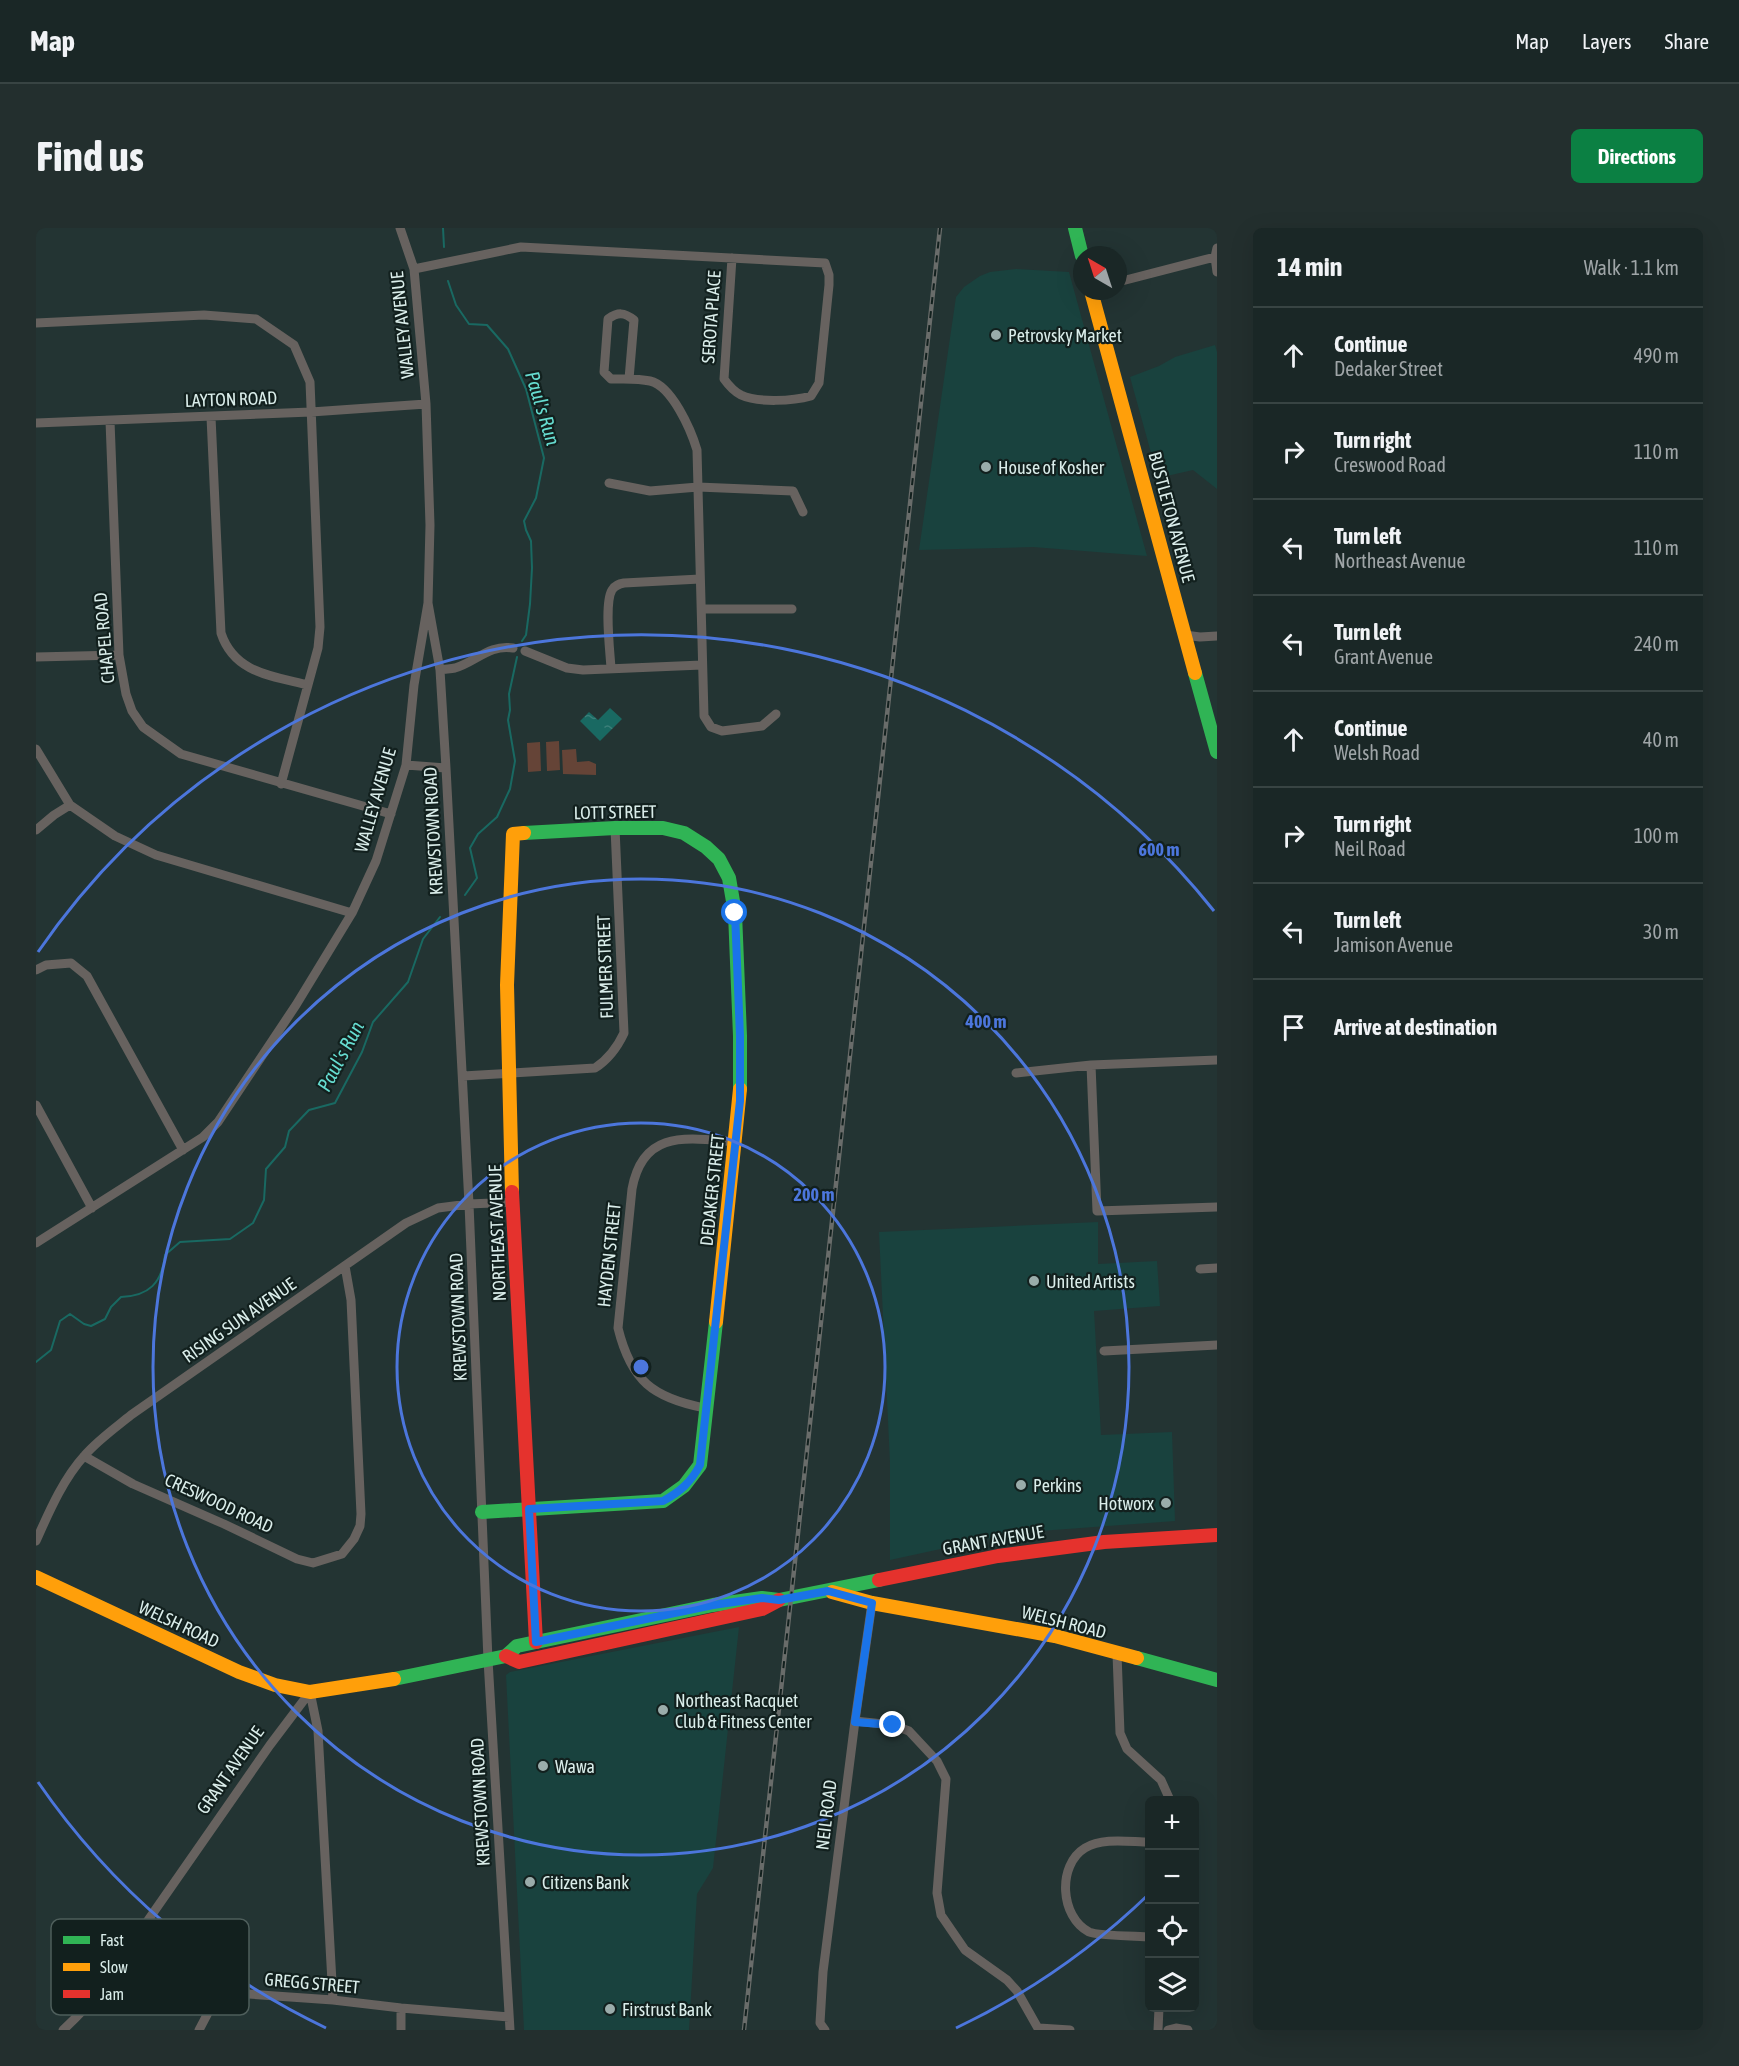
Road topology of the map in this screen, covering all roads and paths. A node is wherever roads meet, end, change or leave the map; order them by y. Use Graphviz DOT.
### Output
graph roads {
  1 [pos="400,228"];
  2 [pos="1075,228"];
  3 [pos="1080,246"];
  4 [pos="1216,253"];
  5 [pos="732,258"];
  6 [pos="414,269"];
  7 [pos="1217,272"];
  8 [pos="1127,279"];
  9 [pos="1093,300"];
  10 [pos="36,323"];
  11 [pos="629,379"];
  12 [pos="426,404"];
  13 [pos="311,412"];
  14 [pos="211,417"];
  15 [pos="110,421"];
  16 [pos="36,423"];
  17 [pos="609,483"];
  18 [pos="698,488"];
  19 [pos="803,512"];
  20 [pos="700,579"];
  21 [pos="428,603"];
  22 [pos="702,609"];
  23 [pos="792,609"];
  24 [pos="1185,635"];
  25 [pos="1217,636"];
  26 [pos="513,648"];
  27 [pos="525,651"];
  28 [pos="119,655"];
  29 [pos="36,657"];
  30 [pos="702,665"];
  31 [pos="611,668"];
  32 [pos="440,670"];
  33 [pos="308,685"];
  34 [pos="777,714"];
  35 [pos="36,749"];
  36 [pos="1217,752"];
  37 [pos="406,765"];
  38 [pos="446,768"];
  39 [pos="281,783"];
  40 [pos="70,805"];
  41 [pos="391,814"];
  42 [pos="615,828"];
  43 [pos="36,830"];
  44 [pos="526,833"];
  45 [pos="725,871"];
  46 [pos="352,913"];
  47 [pos="36,970"];
  48 [pos="1217,1060"];
  49 [pos="1090,1065"];
  50 [pos="1016,1073"];
  51 [pos="511,1074"];
  52 [pos="463,1076"];
  53 [pos="36,1105"];
  54 [pos="735,1142"];
  55 [pos="183,1150"];
  56 [pos="513,1202"];
  57 [pos="470,1204"];
  58 [pos="1217,1207"];
  59 [pos="92,1208"];
  60 [pos="36,1243"];
  61 [pos="345,1266"];
  62 [pos="1217,1268"];
  63 [pos="1200,1269"];
  64 [pos="1217,1345"];
  65 [pos="1104,1350"];
  66 [pos="705,1408"];
  67 [pos="84,1456"];
  68 [pos="529,1509"];
  69 [pos="482,1512"];
  70 [pos="1217,1535"];
  71 [pos="36,1541"];
  72 [pos="36,1576"];
  73 [pos="876,1582"];
  74 [pos="828,1591"];
  75 [pos="779,1600"];
  76 [pos="872,1603"];
  77 [pos="900,1608"];
  78 [pos="536,1642"];
  79 [pos="1117,1654"];
  80 [pos="506,1656"];
  81 [pos="488,1660"];
  82 [pos="1217,1680"];
  83 [pos="310,1692"];
  84 [pos="855,1722"];
  85 [pos="1168,1796"];
  86 [pos="1145,1842"];
  87 [pos="148,1919"];
  88 [pos="1145,1937"];
  89 [pos="249,1994"];
  90 [pos="333,2000"];
  91 [pos="401,2008"];
  92 [pos="1159,2012"];
  93 [pos="80,2015"];
  94 [pos="207,2015"];
  95 [pos="509,2017"];
  96 [pos="1039,2029"];
  97 [pos="63,2030"];
  98 [pos="199,2030"];
  99 [pos="401,2030"];
  100 [pos="510,2030"];
  101 [pos="825,2030"];
  102 [pos="1070,2030"];
  103 [pos="1158,2030"];
  104 [pos="1168,2030"];
  105 [pos="1188,2030"];
  1 -- 6 [label="street, WALLEY AVENUE"];
  2 -- 3 [label="main road"];
  4 -- 7 [label="street"];
  4 -- 8 [label="street"];
  5 -- 5 [label="street, SEROTA PLACE"];
  5 -- 6 [label="street, SEROTA PLACE"];
  6 -- 12 [label="street, WALLEY AVENUE"];
  9 -- 24 [label="main road, BUSTLETON AVENUE"];
  10 -- 13 [label="street"];
  11 -- 11 [label="street"];
  11 -- 18 [label="street"];
  12 -- 13 [label="street, LAYTON ROAD"];
  12 -- 21 [label="street, WALLEY AVENUE"];
  13 -- 14 [label="street, LAYTON ROAD"];
  13 -- 33 [label="street"];
  14 -- 15 [label="street, LAYTON ROAD"];
  14 -- 33 [label="street"];
  15 -- 16 [label="street, LAYTON ROAD"];
  15 -- 28 [label="street, CHAPEL ROAD"];
  17 -- 18 [label="street"];
  18 -- 19 [label="street"];
  18 -- 20 [label="street"];
  20 -- 22 [label="street"];
  20 -- 31 [label="street"];
  21 -- 32 [label="street, KREWSTOWN ROAD"];
  21 -- 37 [label="street, WALLEY AVENUE"];
  22 -- 23 [label="street"];
  22 -- 30 [label="street"];
  24 -- 25 [label="street"];
  24 -- 36 [label="main road, BUSTLETON AVENUE"];
  26 -- 32 [label="street"];
  27 -- 31 [label="street"];
  28 -- 29 [label="street"];
  28 -- 39 [label="street, CHAPEL ROAD"];
  30 -- 31 [label="street"];
  30 -- 34 [label="street"];
  32 -- 38 [label="street, KREWSTOWN ROAD"];
  33 -- 39 [label="street"];
  35 -- 40 [label="street"];
  37 -- 38 [label="street"];
  37 -- 41 [label="street, WALLEY AVENUE"];
  38 -- 52 [label="street, KREWSTOWN ROAD"];
  39 -- 41 [label="street, CHAPEL ROAD"];
  40 -- 43 [label="street"];
  40 -- 46 [label="street"];
  41 -- 46 [label="street, WALLEY AVENUE"];
  42 -- 44 [label="main road, LOTT STREET"];
  42 -- 45 [label="main road, LOTT STREET"];
  42 -- 51 [label="street, FULMER STREET"];
  44 -- 51 [label="main road, NORTHEAST AVENUE"];
  45 -- 54 [label="main road, DEDAKER STREET"];
  46 -- 55 [label="street, WALLEY AVENUE"];
  47 -- 55 [label="street"];
  48 -- 49 [label="street"];
  49 -- 50 [label="street"];
  49 -- 58 [label="street"];
  51 -- 52 [label="street, FULMER STREET"];
  51 -- 56 [label="main road, NORTHEAST AVENUE"];
  52 -- 57 [label="street, KREWSTOWN ROAD"];
  53 -- 59 [label="street"];
  54 -- 66 [label="main road, DEDAKER STREET"];
  54 -- 66 [label="street, HAYDEN STREET"];
  55 -- 59 [label="street, WALLEY AVENUE"];
  56 -- 57 [label="street, RISING SUN AVENUE"];
  56 -- 68 [label="main road, NORTHEAST AVENUE"];
  57 -- 61 [label="street, RISING SUN AVENUE"];
  57 -- 69 [label="street, KREWSTOWN ROAD"];
  59 -- 60 [label="street, WALLEY AVENUE"];
  61 -- 67 [label="street, RISING SUN AVENUE"];
  61 -- 67 [label="street, CRESWOOD ROAD"];
  62 -- 63 [label="street"];
  64 -- 65 [label="street"];
  66 -- 68 [label="main road, DEDAKER STREET"];
  67 -- 71 [label="street, RISING SUN AVENUE"];
  68 -- 69 [label="main road"];
  68 -- 78 [label="main road, NORTHEAST AVENUE"];
  69 -- 81 [label="street, KREWSTOWN ROAD"];
  70 -- 73 [label="main road, GRANT AVENUE"];
  72 -- 83 [label="main road, WELSH ROAD"];
  73 -- 74 [label="main road, GRANT AVENUE"];
  73 -- 77 [label="main road"];
  74 -- 75 [label="main road, GRANT AVENUE"];
  74 -- 76 [label="main road, WELSH ROAD"];
  75 -- 78 [label="main road, GRANT AVENUE"];
  75 -- 80 [label="main road, GRANT AVENUE"];
  76 -- 77 [label="main road, WELSH ROAD"];
  76 -- 84 [label="street, NEIL ROAD"];
  77 -- 79 [label="main road, WELSH ROAD"];
  78 -- 80 [label="main road, GRANT AVENUE"];
  79 -- 82 [label="main road, WELSH ROAD"];
  79 -- 85 [label="street"];
  80 -- 81 [label="main road, GRANT AVENUE"];
  81 -- 83 [label="main road, GRANT AVENUE"];
  81 -- 95 [label="street, KREWSTOWN ROAD"];
  83 -- 87 [label="street, GRANT AVENUE"];
  83 -- 90 [label="street"];
  84 -- 96 [label="street"];
  84 -- 101 [label="street, NEIL ROAD"];
  86 -- 88 [label="street"];
  89 -- 90 [label="street, GREGG STREET"];
  90 -- 91 [label="street, GREGG STREET"];
  91 -- 95 [label="street, GREGG STREET"];
  91 -- 99 [label="street"];
  92 -- 103 [label="street"];
  93 -- 97 [label="street, GRANT AVENUE"];
  94 -- 98 [label="street"];
  95 -- 100 [label="street, KREWSTOWN ROAD"];
  96 -- 102 [label="street"];
  104 -- 105 [label="street"];
}
